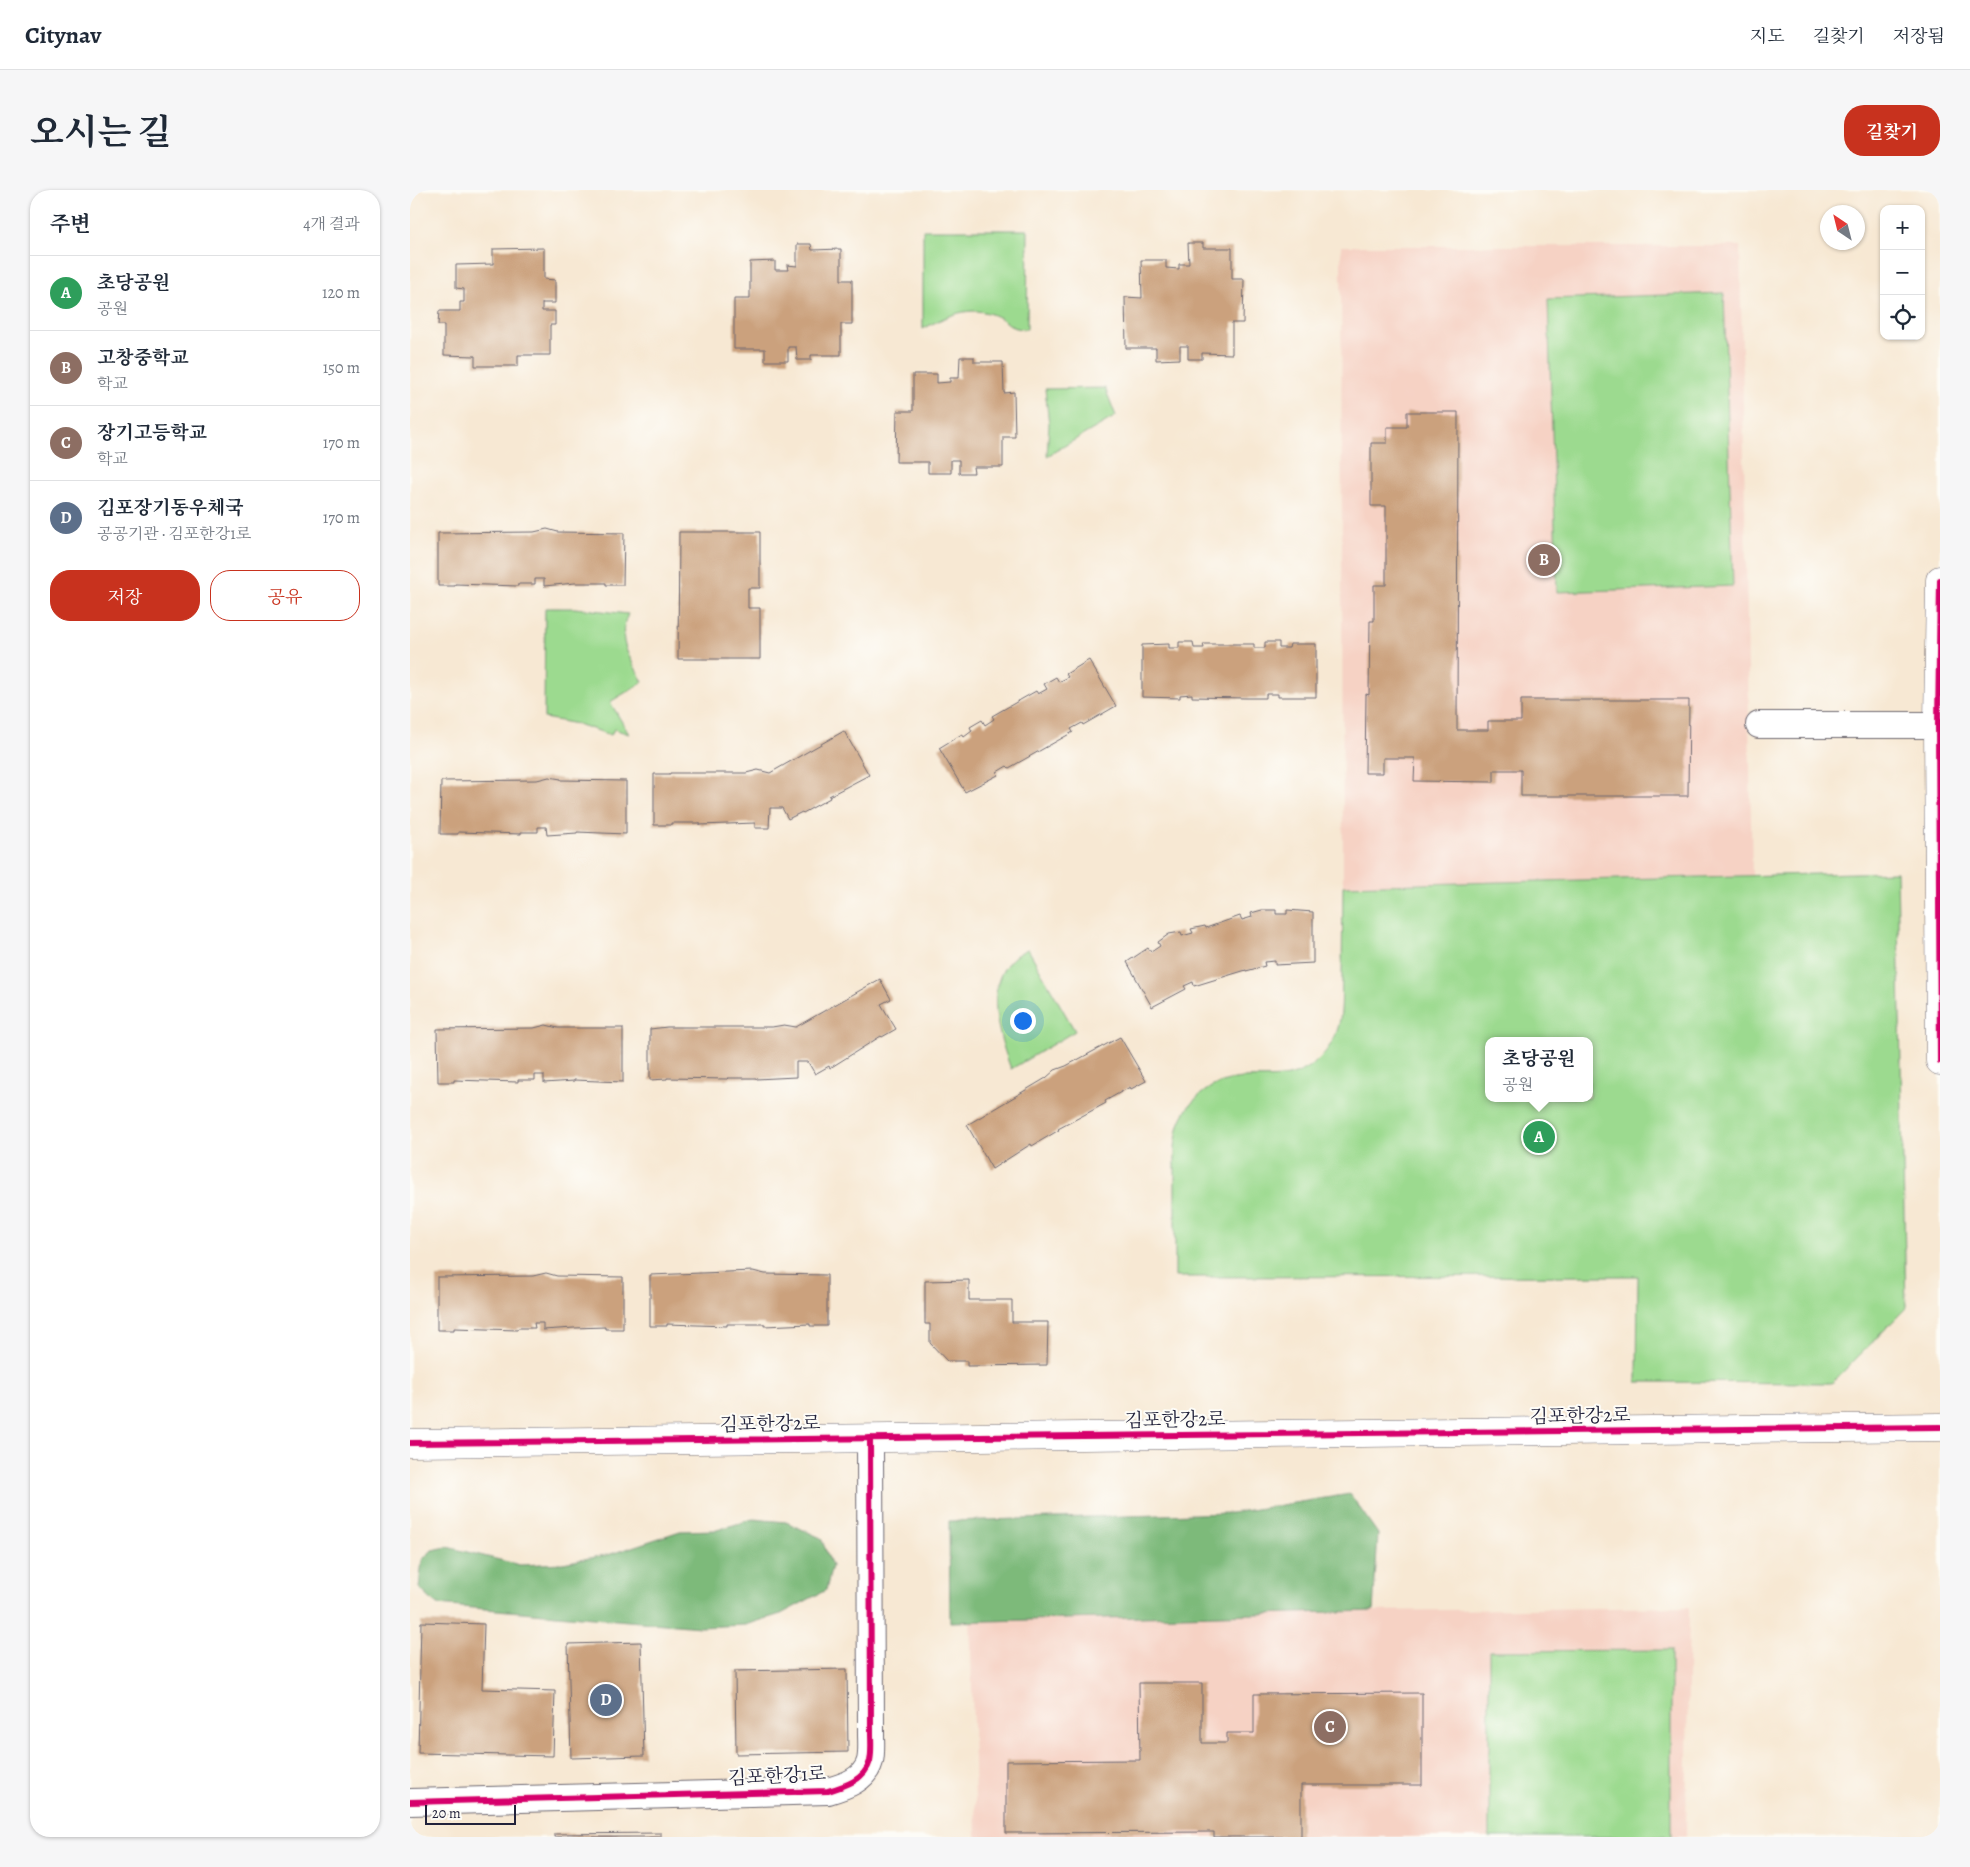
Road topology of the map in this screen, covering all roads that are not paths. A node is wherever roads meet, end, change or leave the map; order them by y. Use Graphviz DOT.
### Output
graph roads {
  1 [pos="1940,580"];
  2 [pos="1759,725"];
  3 [pos="1939,725"];
  4 [pos="1940,1061"];
  5 [pos="1940,1427"];
  6 [pos="870,1438"];
  7 [pos="410,1443"];
  8 [pos="410,1802"];
  1 -- 3 [label="street"];
  2 -- 3 [label="street"];
  3 -- 4 [label="street"];
  5 -- 6 [label="street, 김포한강2로"];
  6 -- 7 [label="street, 김포한강2로"];
  6 -- 8 [label="street, 김포한강1로"];
}
